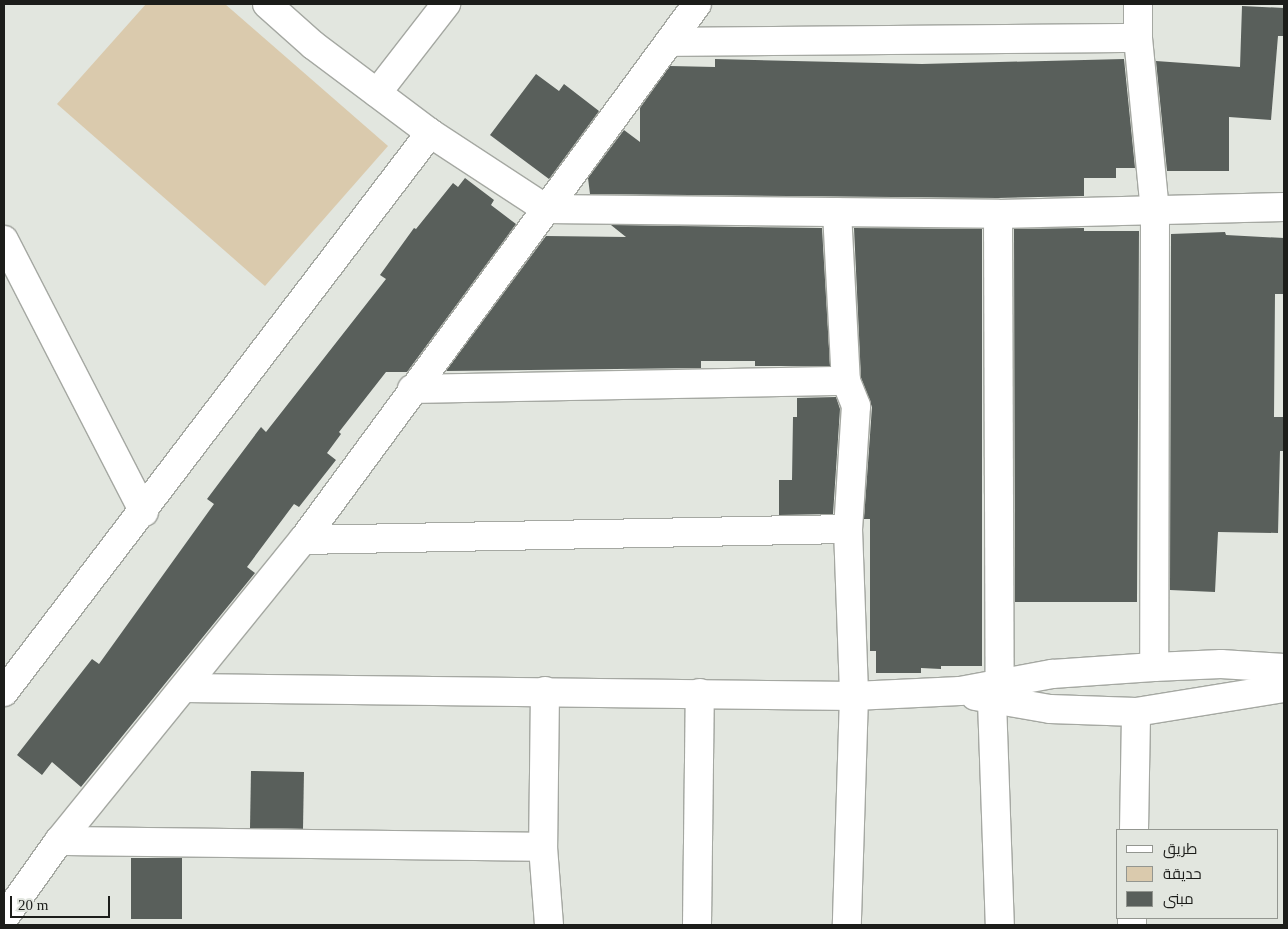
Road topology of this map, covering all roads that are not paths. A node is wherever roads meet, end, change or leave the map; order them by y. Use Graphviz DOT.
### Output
graph roads {
  1 [pos="268,4"];
  2 [pos="446,4"];
  3 [pos="697,4"];
  4 [pos="1138,4"];
  5 [pos="1138,38"];
  6 [pos="670,42"];
  7 [pos="377,93"];
  8 [pos="430,133"];
  9 [pos="1284,207"];
  10 [pos="546,209"];
  11 [pos="1155,211"];
  12 [pos="837,212"];
  13 [pos="998,214"];
  14 [pos="4,240"];
  15 [pos="846,381"];
  16 [pos="412,389"];
  17 [pos="144,512"];
  18 [pos="848,529"];
  19 [pos="303,540"];
  20 [pos="1154,667"];
  21 [pos="1284,668"];
  22 [pos="185,688"];
  23 [pos="1284,688"];
  24 [pos="545,691"];
  25 [pos="4,692"];
  26 [pos="996,692"];
  27 [pos="700,693"];
  28 [pos="854,696"];
  29 [pos="1136,712"];
  30 [pos="1134,829"];
  31 [pos="59,841"];
  32 [pos="543,847"];
  33 [pos="4,918"];
  34 [pos="549,925"];
  35 [pos="697,925"];
  36 [pos="847,925"];
  37 [pos="1000,925"];
  1 -- 7 [label="street"];
  2 -- 7 [label="street"];
  3 -- 6 [label="street"];
  4 -- 5 [label="street"];
  5 -- 6 [label="street"];
  5 -- 11 [label="street"];
  6 -- 10 [label="street"];
  7 -- 8 [label="street"];
  8 -- 10 [label="street"];
  8 -- 17 [label="street"];
  9 -- 11 [label="street"];
  10 -- 12 [label="street"];
  10 -- 16 [label="street"];
  11 -- 13 [label="street"];
  11 -- 20 [label="street"];
  12 -- 13 [label="street"];
  12 -- 15 [label="street"];
  13 -- 26 [label="street"];
  14 -- 17 [label="street"];
  15 -- 16 [label="street"];
  15 -- 18 [label="street"];
  16 -- 19 [label="street"];
  17 -- 25 [label="street"];
  18 -- 19 [label="street"];
  18 -- 28 [label="street"];
  19 -- 22 [label="street"];
  20 -- 21 [label="street"];
  20 -- 26 [label="street"];
  22 -- 24 [label="street"];
  22 -- 31 [label="street"];
  23 -- 29 [label="street"];
  24 -- 27 [label="street"];
  24 -- 32 [label="street"];
  26 -- 28 [label="street"];
  26 -- 29 [label="street"];
  26 -- 37 [label="street"];
  27 -- 28 [label="street"];
  27 -- 35 [label="street"];
  28 -- 36 [label="street"];
  29 -- 30 [label="street"];
  31 -- 32 [label="street"];
  31 -- 33 [label="street"];
  32 -- 34 [label="street"];
}
